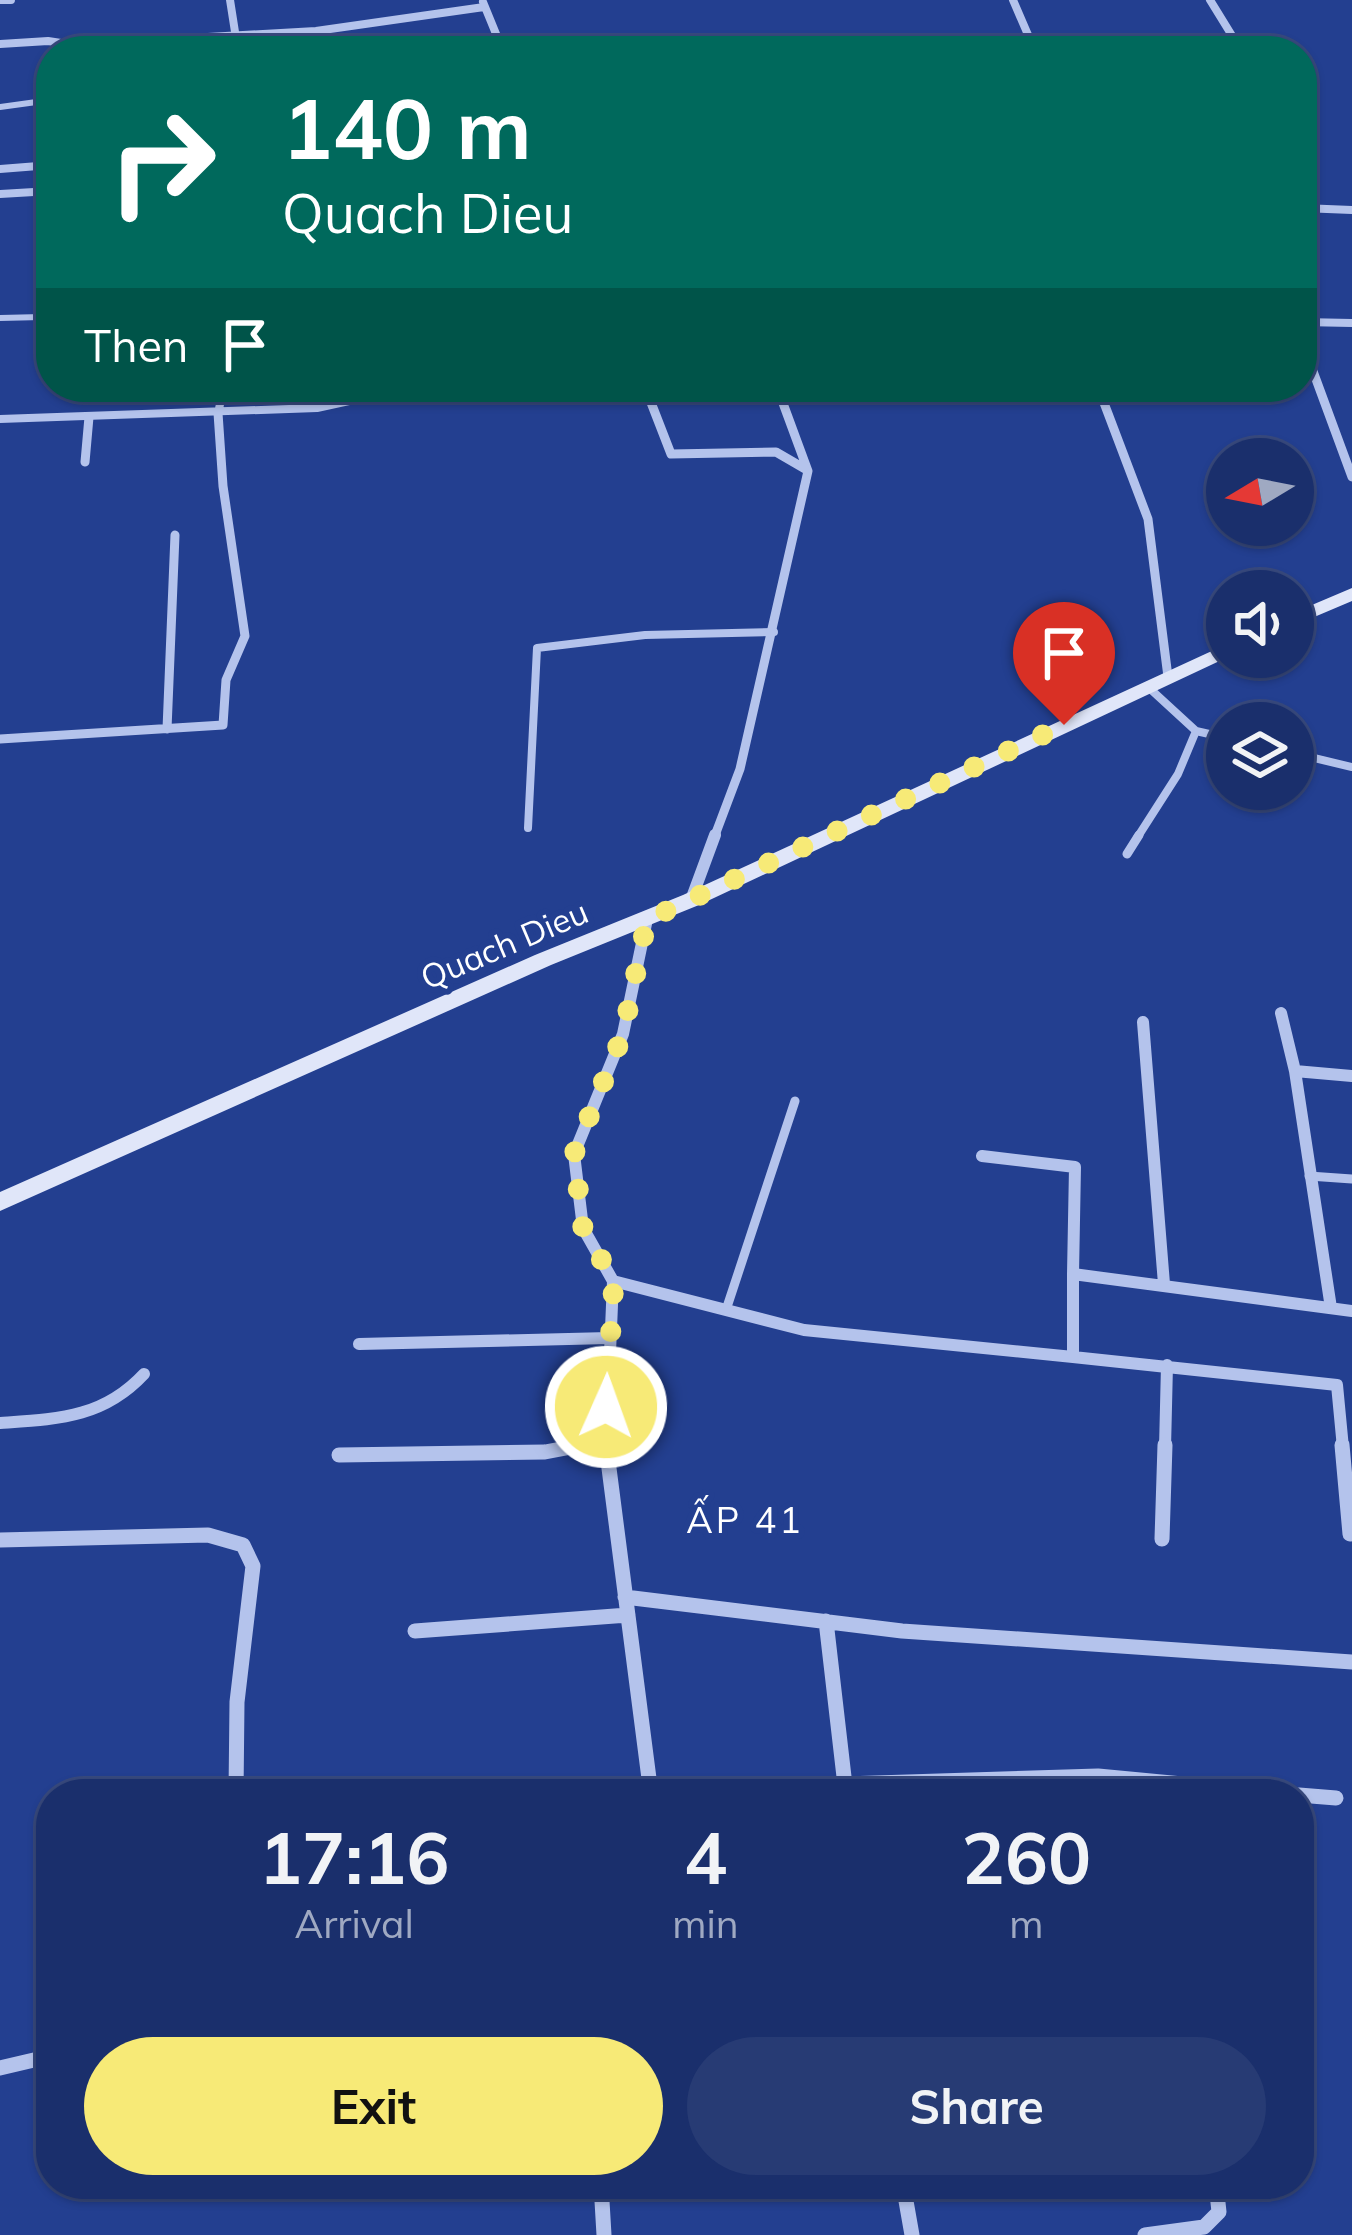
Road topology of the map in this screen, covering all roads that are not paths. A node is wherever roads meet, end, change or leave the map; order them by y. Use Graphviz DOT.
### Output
graph roads {
  1 [pos="11,0"];
  2 [pos="230,0"];
  3 [pos="1013,0"];
  4 [pos="1210,0"];
  5 [pos="0,1"];
  6 [pos="483,4"];
  7 [pos="233,36"];
  8 [pos="247,36"];
  9 [pos="497,36"];
  10 [pos="1029,36"];
  11 [pos="1232,36"];
  12 [pos="0,44"];
  13 [pos="36,46"];
  14 [pos="36,102"];
  15 [pos="0,107"];
  16 [pos="36,166"];
  17 [pos="0,169"];
  18 [pos="36,192"];
  19 [pos="0,194"];
  20 [pos="1317,209"];
  21 [pos="1352,210"];
  22 [pos="36,317"];
  23 [pos="0,318"];
  24 [pos="1317,322"];
  25 [pos="1352,323"];
  26 [pos="1317,382"];
  27 [pos="220,402"];
  28 [pos="344,402"];
  29 [pos="651,402"];
  30 [pos="783,402"];
  31 [pos="1104,402"];
  32 [pos="218,412"];
  33 [pos="89,417"];
  34 [pos="0,418"];
  35 [pos="85,462"];
  36 [pos="808,470"];
  37 [pos="1352,477"];
  38 [pos="175,535"];
  39 [pos="1352,594"];
  40 [pos="1314,611"];
  41 [pos="774,632"];
  42 [pos="1206,659"];
  43 [pos="1157,681"];
  44 [pos="167,729"];
  45 [pos="1196,731"];
  46 [pos="1206,733"];
  47 [pos="0,739"];
  48 [pos="1314,758"];
  49 [pos="1352,766"];
  50 [pos="528,828"];
  51 [pos="1127,854"];
  52 [pos="691,900"];
  53 [pos="647,920"];
  54 [pos="1281,1013"];
  55 [pos="1143,1022"];
  56 [pos="1295,1071"];
  57 [pos="1352,1076"];
  58 [pos="795,1101"];
  59 [pos="982,1156"];
  60 [pos="1309,1176"];
  61 [pos="1352,1179"];
  62 [pos="0,1202"];
  63 [pos="1073,1274"];
  64 [pos="614,1281"];
  65 [pos="1164,1284"];
  66 [pos="1331,1308"];
  67 [pos="726,1310"];
  68 [pos="1352,1311"];
  69 [pos="609,1338"];
  70 [pos="358,1344"];
  71 [pos="1073,1357"];
  72 [pos="1166,1365"];
  73 [pos="144,1373"];
  74 [pos="0,1423"];
  75 [pos="605,1441"];
  76 [pos="339,1455"];
  77 [pos="1351,1534"];
  78 [pos="1162,1539"];
  79 [pos="0,1540"];
  80 [pos="625,1597"];
  81 [pos="628,1615"];
  82 [pos="826,1621"];
  83 [pos="415,1631"];
  84 [pos="1352,1662"];
  85 [pos="236,1779"];
  86 [pos="649,1779"];
  87 [pos="844,1779"];
  88 [pos="1040,1779"];
  89 [pos="1130,1779"];
  90 [pos="1314,1796"];
  91 [pos="1336,1798"];
  92 [pos="36,2060"];
  93 [pos="0,2068"];
  94 [pos="602,2199"];
  95 [pos="905,2199"];
  96 [pos="1218,2199"];
  97 [pos="604,2235"];
  98 [pos="911,2235"];
  99 [pos="1145,2235"];
  1 -- 5 [label="street"];
  2 -- 7 [label="street"];
  3 -- 10 [label="street"];
  4 -- 11 [label="street"];
  6 -- 8 [label="street"];
  6 -- 9 [label="street"];
  12 -- 13 [label="street"];
  14 -- 15 [label="lane"];
  16 -- 17 [label="street"];
  18 -- 19 [label="street"];
  20 -- 21 [label="street"];
  22 -- 23 [label="lane"];
  24 -- 25 [label="street"];
  26 -- 37 [label="street"];
  27 -- 32 [label="lane"];
  28 -- 32 [label="lane"];
  29 -- 36 [label="street"];
  30 -- 36 [label="street"];
  31 -- 43 [label="street"];
  32 -- 33 [label="lane"];
  32 -- 44 [label="street"];
  33 -- 34 [label="lane"];
  33 -- 35 [label="street"];
  36 -- 41 [label="street"];
  38 -- 44 [label="street"];
  39 -- 40 [label="main road"];
  41 -- 50 [label="lane"];
  41 -- 52 [label="street"];
  42 -- 43 [label="main road, Quach Dieu"];
  43 -- 45 [label="lane"];
  43 -- 52 [label="main road, Quach Dieu"];
  44 -- 47 [label="street"];
  45 -- 46 [label="lane"];
  45 -- 51 [label="lane"];
  48 -- 49 [label="lane"];
  52 -- 53 [label="main road, Quach Dieu"];
  53 -- 62 [label="main road, Quach Dieu"];
  53 -- 64 [label="street"];
  54 -- 56 [label="street"];
  55 -- 65 [label="street"];
  56 -- 57 [label="street"];
  56 -- 60 [label="street"];
  58 -- 67 [label="lane"];
  59 -- 63 [label="street"];
  60 -- 61 [label="lane"];
  60 -- 66 [label="street"];
  63 -- 65 [label="street"];
  63 -- 71 [label="street"];
  64 -- 67 [label="street"];
  64 -- 69 [label="street"];
  65 -- 66 [label="street"];
  66 -- 68 [label="street"];
  67 -- 71 [label="street"];
  69 -- 70 [label="street"];
  69 -- 75 [label="street"];
  71 -- 72 [label="street"];
  72 -- 77 [label="street"];
  72 -- 78 [label="street"];
  73 -- 74 [label="street"];
  75 -- 76 [label="street"];
  75 -- 80 [label="street"];
  79 -- 85 [label="street"];
  80 -- 81 [label="street"];
  80 -- 82 [label="street"];
  81 -- 83 [label="street"];
  81 -- 86 [label="street"];
  82 -- 84 [label="street"];
  82 -- 87 [label="street"];
  88 -- 89 [label="street"];
  90 -- 91 [label="street"];
  92 -- 93 [label="street"];
  94 -- 97 [label="street"];
  95 -- 98 [label="street"];
  96 -- 99 [label="street"];
}
